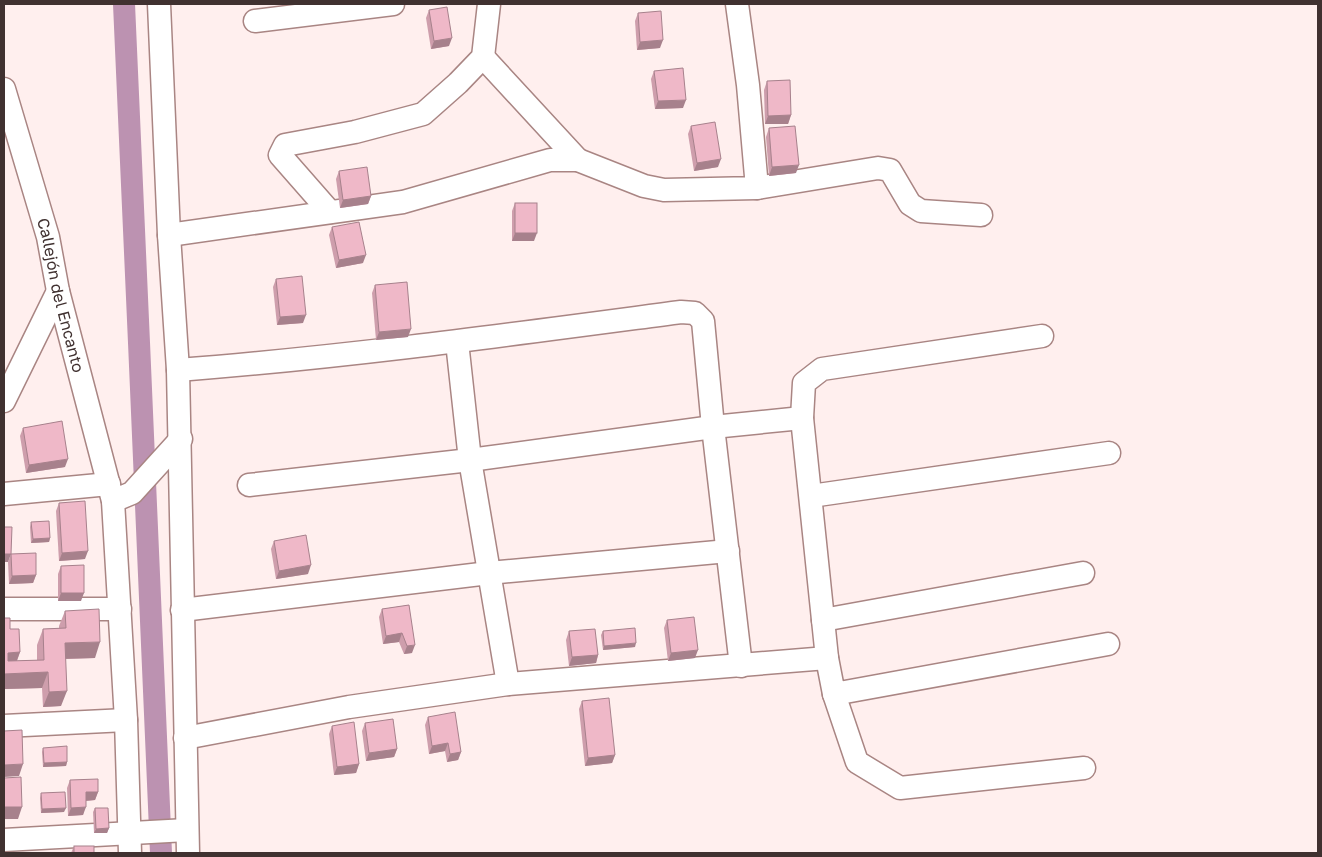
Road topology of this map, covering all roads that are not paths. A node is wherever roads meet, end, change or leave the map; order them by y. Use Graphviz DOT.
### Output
graph roads {
  1 [pos="159,4"];
  2 [pos="393,4"];
  3 [pos="489,4"];
  4 [pos="736,4"];
  5 [pos="255,21"];
  6 [pos="483,57"];
  7 [pos="4,89"];
  8 [pos="578,160"];
  9 [pos="757,188"];
  10 [pos="330,212"];
  11 [pos="982,215"];
  12 [pos="169,235"];
  13 [pos="58,291"];
  14 [pos="1042,336"];
  15 [pos="457,342"];
  16 [pos="178,370"];
  17 [pos="4,401"];
  18 [pos="802,418"];
  19 [pos="713,427"];
  20 [pos="175,446"];
  21 [pos="1109,453"];
  22 [pos="470,460"];
  23 [pos="249,485"];
  24 [pos="118,492"];
  25 [pos="4,494"];
  26 [pos="810,496"];
  27 [pos="728,551"];
  28 [pos="489,573"];
  29 [pos="1083,573"];
  30 [pos="4,609"];
  31 [pos="120,609"];
  32 [pos="182,610"];
  33 [pos="823,620"];
  34 [pos="1108,644"];
  35 [pos="827,658"];
  36 [pos="741,666"];
  37 [pos="508,684"];
  38 [pos="834,694"];
  39 [pos="126,720"];
  40 [pos="4,726"];
  41 [pos="185,738"];
  42 [pos="1084,768"];
  43 [pos="181,831"];
  44 [pos="4,840"];
  45 [pos="135,840"];
  46 [pos="188,853"];
  1 -- 12 [label="street"];
  2 -- 5 [label="street"];
  3 -- 6 [label="street"];
  4 -- 9 [label="street"];
  6 -- 8 [label="street"];
  6 -- 10 [label="street"];
  7 -- 13 [label="street, Callejón del Encanto"];
  8 -- 9 [label="street"];
  8 -- 10 [label="street"];
  9 -- 11 [label="street"];
  10 -- 12 [label="street"];
  12 -- 16 [label="street"];
  13 -- 17 [label="street"];
  13 -- 24 [label="street, Callejón del Encanto"];
  14 -- 18 [label="street"];
  15 -- 16 [label="street"];
  15 -- 19 [label="street"];
  15 -- 22 [label="street"];
  16 -- 20 [label="street"];
  18 -- 19 [label="street"];
  18 -- 26 [label="street"];
  19 -- 22 [label="street"];
  19 -- 27 [label="street"];
  20 -- 24 [label="street"];
  20 -- 32 [label="street"];
  21 -- 26 [label="street"];
  22 -- 23 [label="street"];
  22 -- 28 [label="street"];
  24 -- 25 [label="street"];
  24 -- 31 [label="street, Callejón del Encanto"];
  26 -- 33 [label="street"];
  27 -- 28 [label="street"];
  27 -- 36 [label="street"];
  28 -- 32 [label="street"];
  28 -- 37 [label="street"];
  29 -- 33 [label="street"];
  30 -- 31 [label="street"];
  31 -- 39 [label="street, Callejón del Encanto"];
  32 -- 41 [label="street"];
  33 -- 35 [label="street"];
  34 -- 38 [label="street"];
  35 -- 36 [label="street"];
  35 -- 38 [label="street"];
  36 -- 37 [label="street"];
  37 -- 41 [label="street"];
  38 -- 42 [label="street"];
  39 -- 40 [label="street"];
  39 -- 45 [label="street, Callejón del Encanto"];
  41 -- 43 [label="street"];
  43 -- 45 [label="street"];
  43 -- 46 [label="street"];
  44 -- 45 [label="street"];
}
